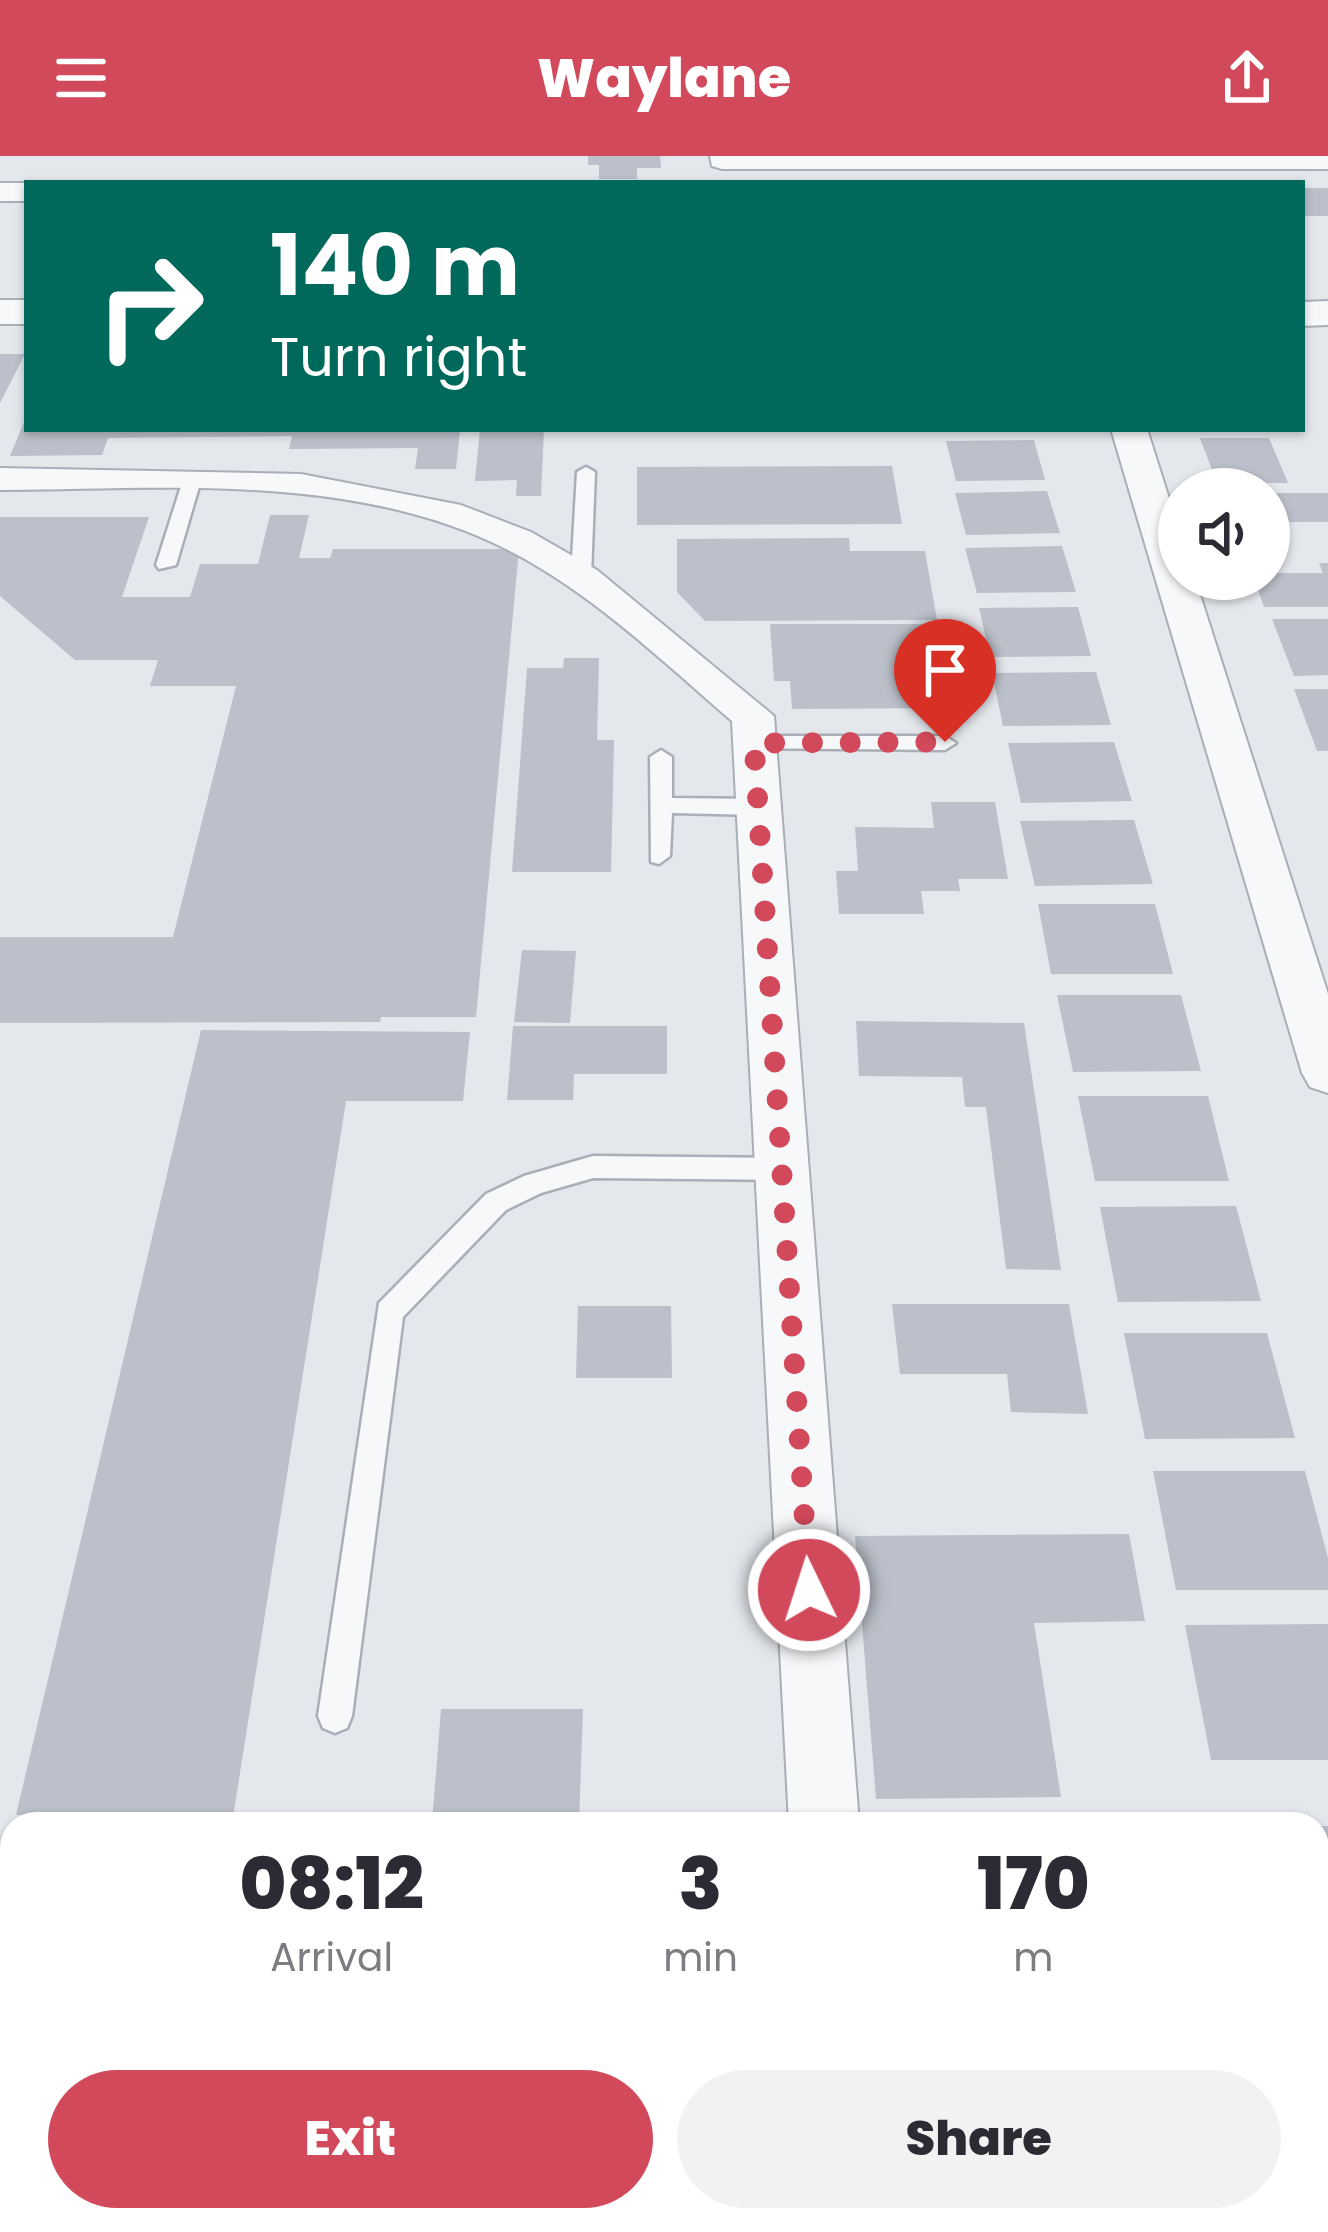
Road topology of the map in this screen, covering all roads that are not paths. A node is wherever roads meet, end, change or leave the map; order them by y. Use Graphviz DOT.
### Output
graph roads {
  1 [pos="1328,160"];
  2 [pos="723,166"];
  3 [pos="1130,432"];
  4 [pos="586,472"];
  5 [pos="0,479"];
  6 [pos="192,480"];
  7 [pos="166,565"];
  8 [pos="580,576"];
  9 [pos="753,729"];
  10 [pos="945,742"];
  11 [pos="662,757"];
  12 [pos="661,805"];
  13 [pos="758,807"];
  14 [pos="659,856"];
  15 [pos="1328,1073"];
  16 [pos="782,1168"];
  17 [pos="335,1716"];
  18 [pos="823,1812"];
  1 -- 2 [label="street"];
  3 -- 15 [label="street"];
  4 -- 8 [label="lane"];
  5 -- 6 [label="street"];
  6 -- 7 [label="lane"];
  6 -- 8 [label="street"];
  8 -- 9 [label="street"];
  9 -- 10 [label="lane"];
  9 -- 13 [label="street"];
  11 -- 12 [label="lane"];
  12 -- 13 [label="lane"];
  12 -- 14 [label="lane"];
  13 -- 16 [label="street"];
  16 -- 17 [label="lane"];
  16 -- 18 [label="street"];
}
